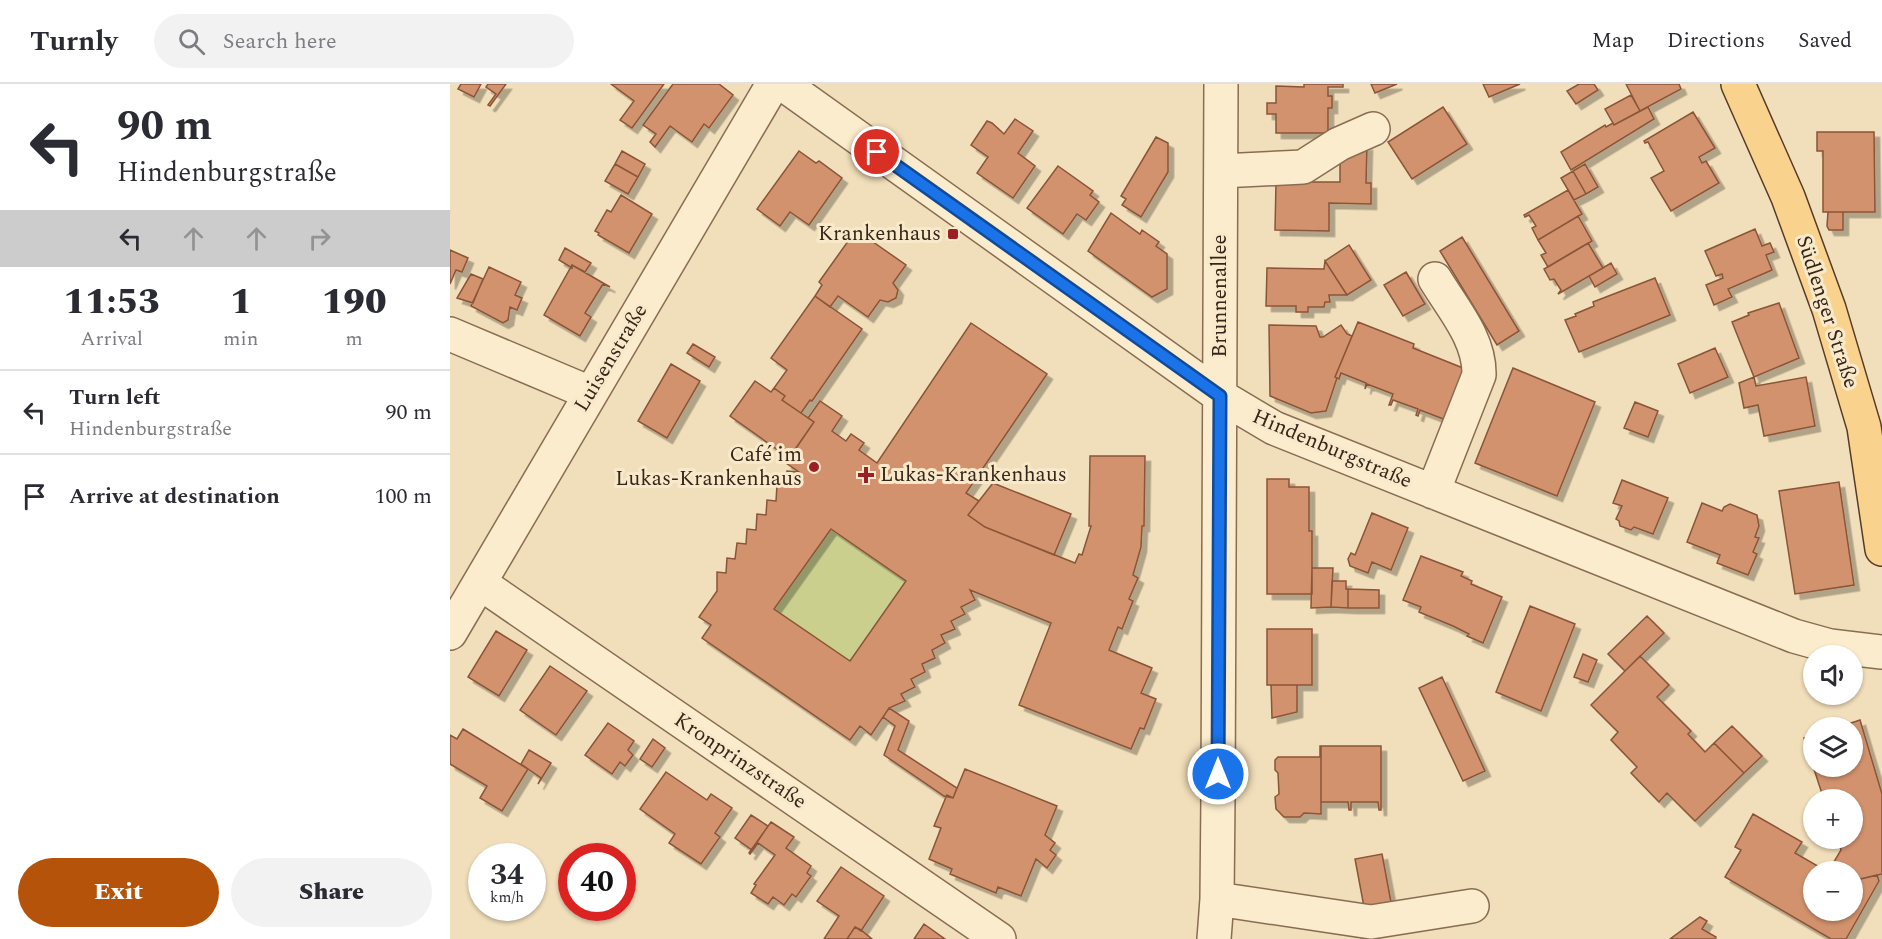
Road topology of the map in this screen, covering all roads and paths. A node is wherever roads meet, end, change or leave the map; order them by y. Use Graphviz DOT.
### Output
graph roads {
  1 [pos="773,84"];
  2 [pos="783,84"];
  3 [pos="1221,84"];
  4 [pos="1738,84"];
  5 [pos="1374,129"];
  6 [pos="1221,171"];
  7 [pos="1435,279"];
  8 [pos="450,334"];
  9 [pos="590,393"];
  10 [pos="1220,396"];
  11 [pos="1434,492"];
  12 [pos="1882,549"];
  13 [pos="480,583"];
  14 [pos="450,633"];
  15 [pos="1882,652"];
  16 [pos="1217,899"];
  17 [pos="1472,906"];
  18 [pos="999,939"];
  19 [pos="1214,939"];
  1 -- 9 [label="street, Luisenstraße"];
  2 -- 10 [label="street, Hindenburgstraße"];
  3 -- 6 [label="street, Brunnenallee"];
  4 -- 12 [label="main road, Südlenger Straße"];
  5 -- 6 [label="street"];
  6 -- 10 [label="street, Brunnenallee"];
  7 -- 11 [label="street"];
  8 -- 9 [label="street"];
  9 -- 13 [label="street, Luisenstraße"];
  10 -- 11 [label="street, Hindenburgstraße"];
  10 -- 16 [label="street, Brunnenallee"];
  11 -- 15 [label="street, Hindenburgstraße"];
  13 -- 14 [label="street, Luisenstraße"];
  13 -- 18 [label="street, Kronprinzstraße"];
  16 -- 17 [label="street"];
  16 -- 19 [label="street, Brunnenallee"];
}
